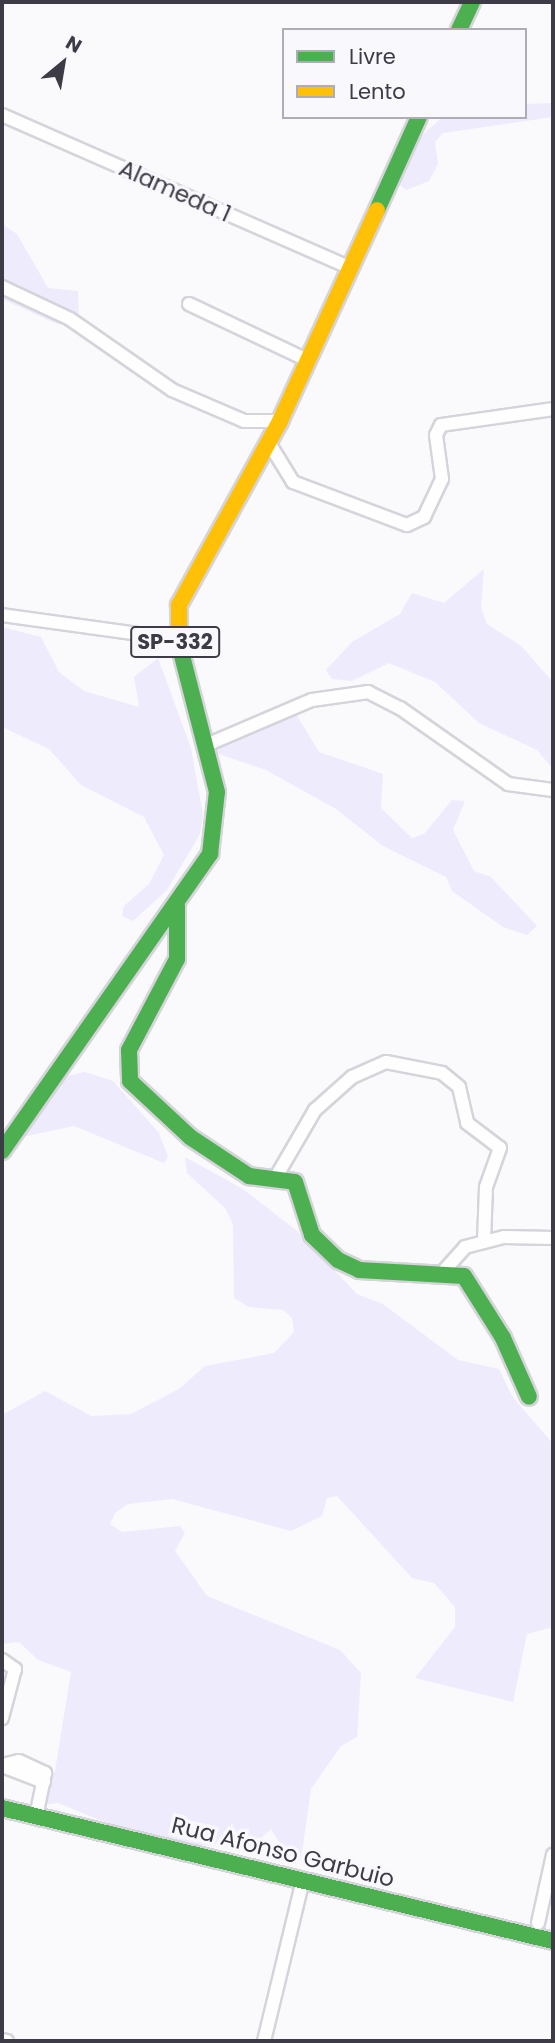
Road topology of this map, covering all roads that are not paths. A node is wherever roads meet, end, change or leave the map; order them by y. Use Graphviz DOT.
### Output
graph roads {
  1 [pos="472,2"];
  2 [pos="460,28"];
  3 [pos="2,115"];
  4 [pos="418,119"];
  5 [pos="349,267"];
  6 [pos="2,287"];
  7 [pos="189,304"];
  8 [pos="307,360"];
  9 [pos="553,409"];
  10 [pos="280,421"];
  11 [pos="269,443"];
  12 [pos="2,615"];
  13 [pos="175,639"];
  14 [pos="204,746"];
  15 [pos="553,790"];
  16 [pos="177,906"];
  17 [pos="2,1151"];
  18 [pos="276,1177"];
  19 [pos="553,1238"];
  20 [pos="484,1242"];
  21 [pos="442,1274"];
  22 [pos="529,1397"];
  23 [pos="2,1660"];
  24 [pos="2,1718"];
  25 [pos="2,1766"];
  26 [pos="2,1808"];
  27 [pos="36,1816"];
  28 [pos="553,1855"];
  29 [pos="303,1880"];
  30 [pos="550,1882"];
  31 [pos="538,1923"];
  32 [pos="553,1941"];
  33 [pos="264,2041"];
  1 -- 2 [label="street"];
  3 -- 5 [label="street, Alameda 1"];
  4 -- 5 [label="street, SP-332"];
  5 -- 8 [label="street, SP-332"];
  6 -- 10 [label="street"];
  7 -- 8 [label="street"];
  8 -- 10 [label="street, SP-332"];
  9 -- 11 [label="street"];
  10 -- 11 [label="street, SP-332"];
  11 -- 13 [label="street, SP-332"];
  12 -- 13 [label="street"];
  13 -- 14 [label="street, SP-332"];
  14 -- 15 [label="street"];
  14 -- 16 [label="street, SP-332"];
  16 -- 17 [label="street, SP-332"];
  16 -- 18 [label="street"];
  18 -- 20 [label="street"];
  18 -- 21 [label="street"];
  19 -- 20 [label="street"];
  20 -- 21 [label="street"];
  21 -- 22 [label="street"];
  23 -- 24 [label="street"];
  25 -- 27 [label="street"];
  26 -- 27 [label="street, Rua Afonso Garbuio"];
  27 -- 29 [label="street, Rua Afonso Garbuio"];
  28 -- 30 [label="street"];
  29 -- 32 [label="street, Rua Afonso Garbuio"];
  29 -- 33 [label="street"];
  30 -- 31 [label="street"];
}
